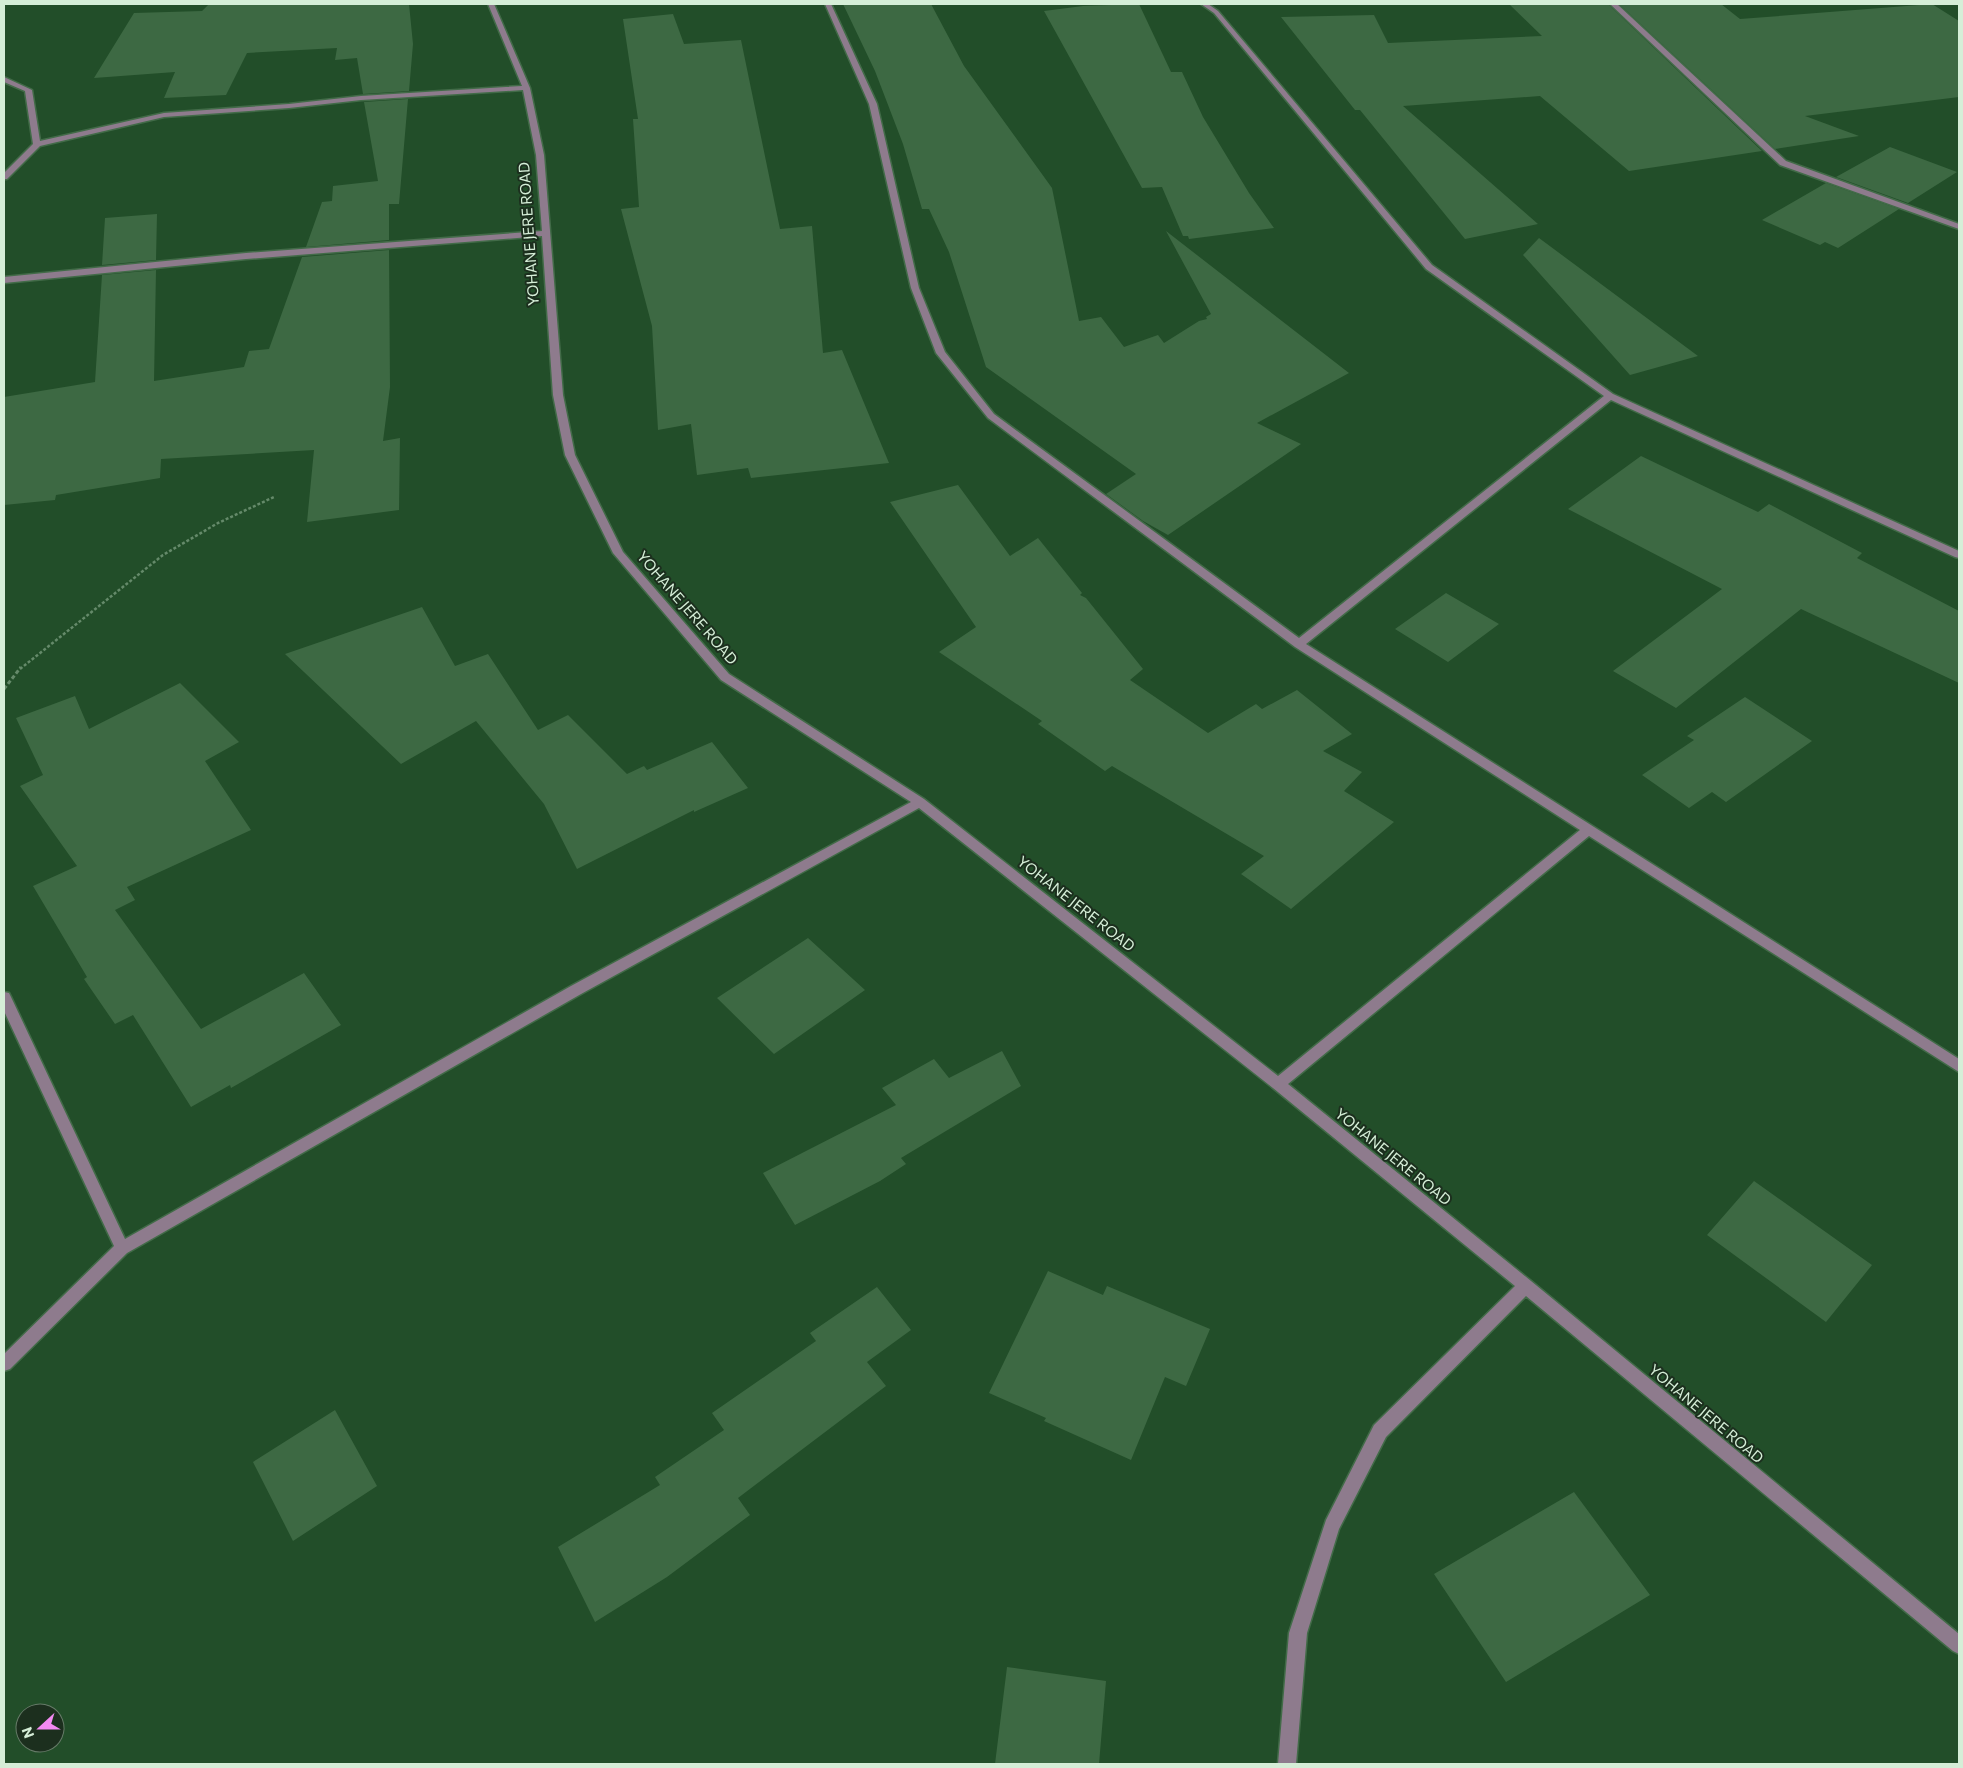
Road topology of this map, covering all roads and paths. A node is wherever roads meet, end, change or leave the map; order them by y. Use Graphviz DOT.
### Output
graph roads {
  1 [pos="491,4"];
  2 [pos="828,4"];
  3 [pos="1204,4"];
  4 [pos="1613,4"];
  5 [pos="4,80"];
  6 [pos="526,88"];
  7 [pos="37,144"];
  8 [pos="4,177"];
  9 [pos="1959,227"];
  10 [pos="545,233"];
  11 [pos="4,280"];
  12 [pos="1610,396"];
  13 [pos="274,496"];
  14 [pos="1959,555"];
  15 [pos="1299,644"];
  16 [pos="4,690"];
  17 [pos="920,802"];
  18 [pos="1590,829"];
  19 [pos="4,998"];
  20 [pos="1959,1066"];
  21 [pos="1278,1084"];
  22 [pos="122,1248"];
  23 [pos="1526,1286"];
  24 [pos="4,1364"];
  25 [pos="1959,1645"];
  26 [pos="1287,1764"];
  1 -- 6 [label="street, YOHANE JERE ROAD"];
  2 -- 15 [label="street"];
  3 -- 12 [label="street"];
  4 -- 9 [label="street"];
  5 -- 7 [label="street"];
  6 -- 7 [label="street"];
  6 -- 10 [label="street, YOHANE JERE ROAD"];
  7 -- 8 [label="street"];
  10 -- 11 [label="street"];
  10 -- 17 [label="street, YOHANE JERE ROAD"];
  12 -- 14 [label="street"];
  12 -- 15 [label="street"];
  13 -- 16 [label="path"];
  15 -- 18 [label="street"];
  17 -- 21 [label="street, YOHANE JERE ROAD"];
  17 -- 22 [label="street"];
  18 -- 20 [label="street"];
  18 -- 21 [label="street"];
  19 -- 22 [label="street"];
  21 -- 23 [label="street, YOHANE JERE ROAD"];
  22 -- 24 [label="street"];
  23 -- 25 [label="street, YOHANE JERE ROAD"];
  23 -- 26 [label="street"];
}
